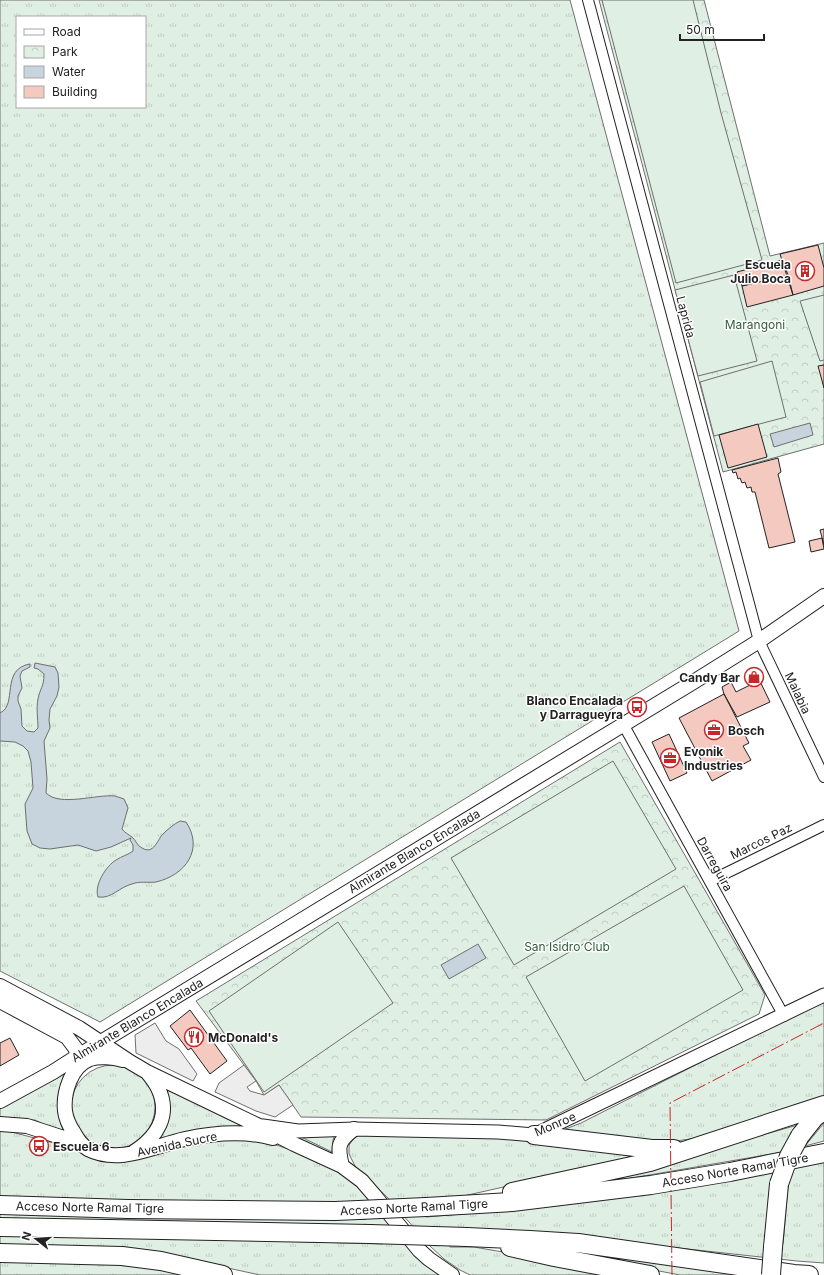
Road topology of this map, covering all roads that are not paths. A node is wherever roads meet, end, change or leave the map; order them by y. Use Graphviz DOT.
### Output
graph roads {
  1 [pos="588,0"];
  2 [pos="824,596"];
  3 [pos="759,641"];
  4 [pos="623,724"];
  5 [pos="824,777"];
  6 [pos="824,825"];
  7 [pos="710,882"];
  8 [pos="0,986"];
  9 [pos="824,995"];
  10 [pos="0,1001"];
  11 [pos="784,1016"];
  12 [pos="100,1042"];
  13 [pos="81,1061"];
  14 [pos="130,1062"];
  15 [pos="147,1072"];
  16 [pos="0,1101"];
  17 [pos="824,1105"];
  18 [pos="824,1111"];
  19 [pos="0,1124"];
  20 [pos="259,1126"];
  21 [pos="354,1129"];
  22 [pos="534,1135"];
  23 [pos="80,1143"];
  24 [pos="294,1144"];
  25 [pos="700,1146"];
  26 [pos="132,1153"];
  27 [pos="824,1153"];
  28 [pos="342,1166"];
  29 [pos="463,1204"];
  30 [pos="0,1205"];
  31 [pos="0,1227"];
  32 [pos="468,1237"];
  33 [pos="0,1253"];
  34 [pos="223,1275"];
  35 [pos="452,1275"];
  36 [pos="650,1275"];
  37 [pos="771,1275"];
  38 [pos="809,1275"];
  1 -- 3 [label="street, Laprida"];
  2 -- 3 [label="main road, Almirante Blanco Encalada"];
  3 -- 4 [label="main road, Almirante Blanco Encalada"];
  3 -- 5 [label="street, Malabia"];
  4 -- 7 [label="street, Darreguira"];
  4 -- 12 [label="main road, Almirante Blanco Encalada"];
  6 -- 7 [label="street, Marcos Paz"];
  7 -- 11 [label="street, Darreguira"];
  8 -- 12 [label="main road"];
  9 -- 11 [label="street, Monroe"];
  10 -- 13 [label="main road"];
  11 -- 22 [label="street, Monroe"];
  12 -- 13 [label="main road, Almirante Blanco Encalada"];
  12 -- 14 [label="main road"];
  13 -- 14 [label="main road"];
  13 -- 16 [label="main road, Almirante Blanco Encalada"];
  13 -- 23 [label="main road"];
  14 -- 15 [label="main road"];
  15 -- 20 [label="main road, Avenida Sucre"];
  15 -- 26 [label="main road"];
  17 -- 25 [label="highway"];
  18 -- 37 [label="highway, bridge"];
  19 -- 23 [label="main road"];
  20 -- 21 [label="street, Monroe"];
  20 -- 24 [label="main road, Avenida Sucre"];
  21 -- 22 [label="street, Monroe"];
  21 -- 28 [label="main road"];
  22 -- 25 [label="highway"];
  23 -- 26 [label="main road"];
  24 -- 26 [label="main road, Avenida Sucre"];
  24 -- 28 [label="main road, Avenida Sucre"];
  25 -- 29 [label="highway"];
  27 -- 29 [label="highway, Acceso Norte Ramal Tigre"];
  28 -- 35 [label="main road, Avenida Sucre"];
  29 -- 30 [label="highway, Acceso Norte Ramal Tigre, bridge"];
  31 -- 32 [label="highway, Acceso Norte Ramal Tigre, bridge"];
  32 -- 36 [label="highway"];
  32 -- 38 [label="highway, Acceso Norte Ramal Tigre"];
  33 -- 34 [label="highway"];
}
